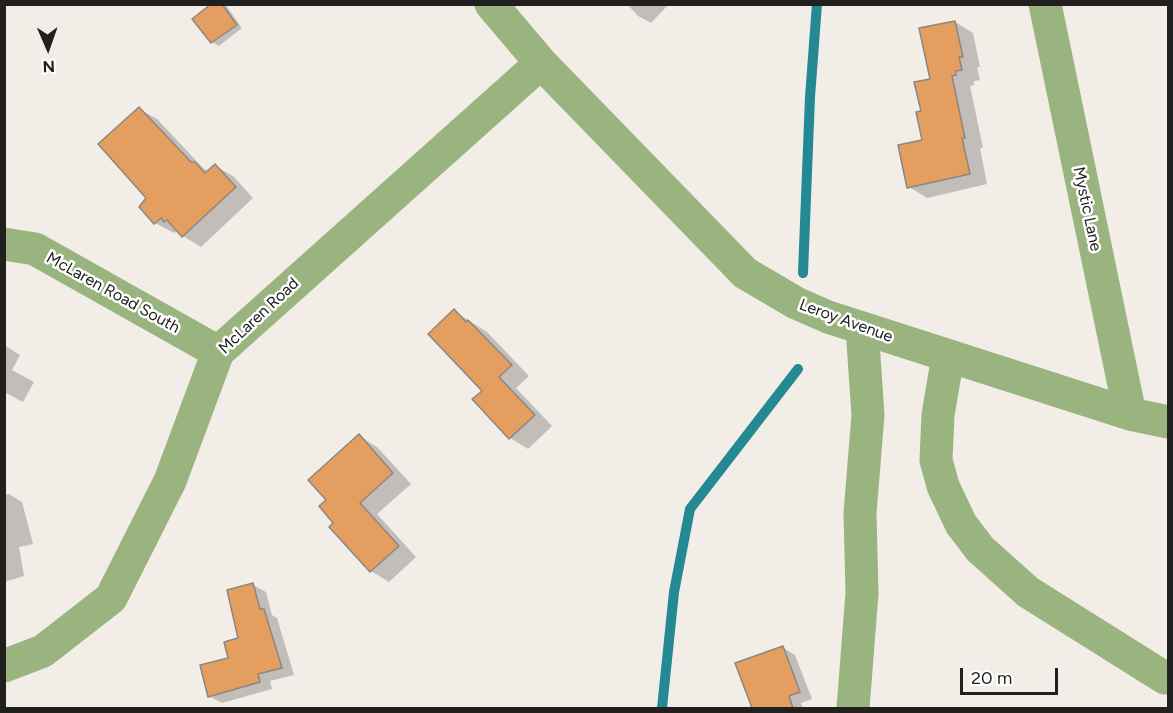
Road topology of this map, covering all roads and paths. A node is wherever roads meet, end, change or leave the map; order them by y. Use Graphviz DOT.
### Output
graph roads {
  1 [pos="491,4"];
  2 [pos="1045,4"];
  3 [pos="541,63"];
  4 [pos="4,244"];
  5 [pos="862,328"];
  6 [pos="218,352"];
  7 [pos="948,356"];
  8 [pos="1130,414"];
  9 [pos="1168,422"];
  10 [pos="4,666"];
  11 [pos="1165,678"];
  12 [pos="853,708"];
  1 -- 3 [label="street, Leroy Avenue"];
  2 -- 8 [label="street, Mystic Lane"];
  3 -- 5 [label="street, Leroy Avenue"];
  3 -- 6 [label="street, McLaren Road"];
  4 -- 6 [label="street, McLaren Road South"];
  5 -- 7 [label="street, Leroy Avenue"];
  5 -- 12 [label="street"];
  6 -- 10 [label="street, McLaren Road"];
  7 -- 8 [label="street, Leroy Avenue"];
  7 -- 11 [label="street"];
  8 -- 9 [label="street, Leroy Avenue"];
}
